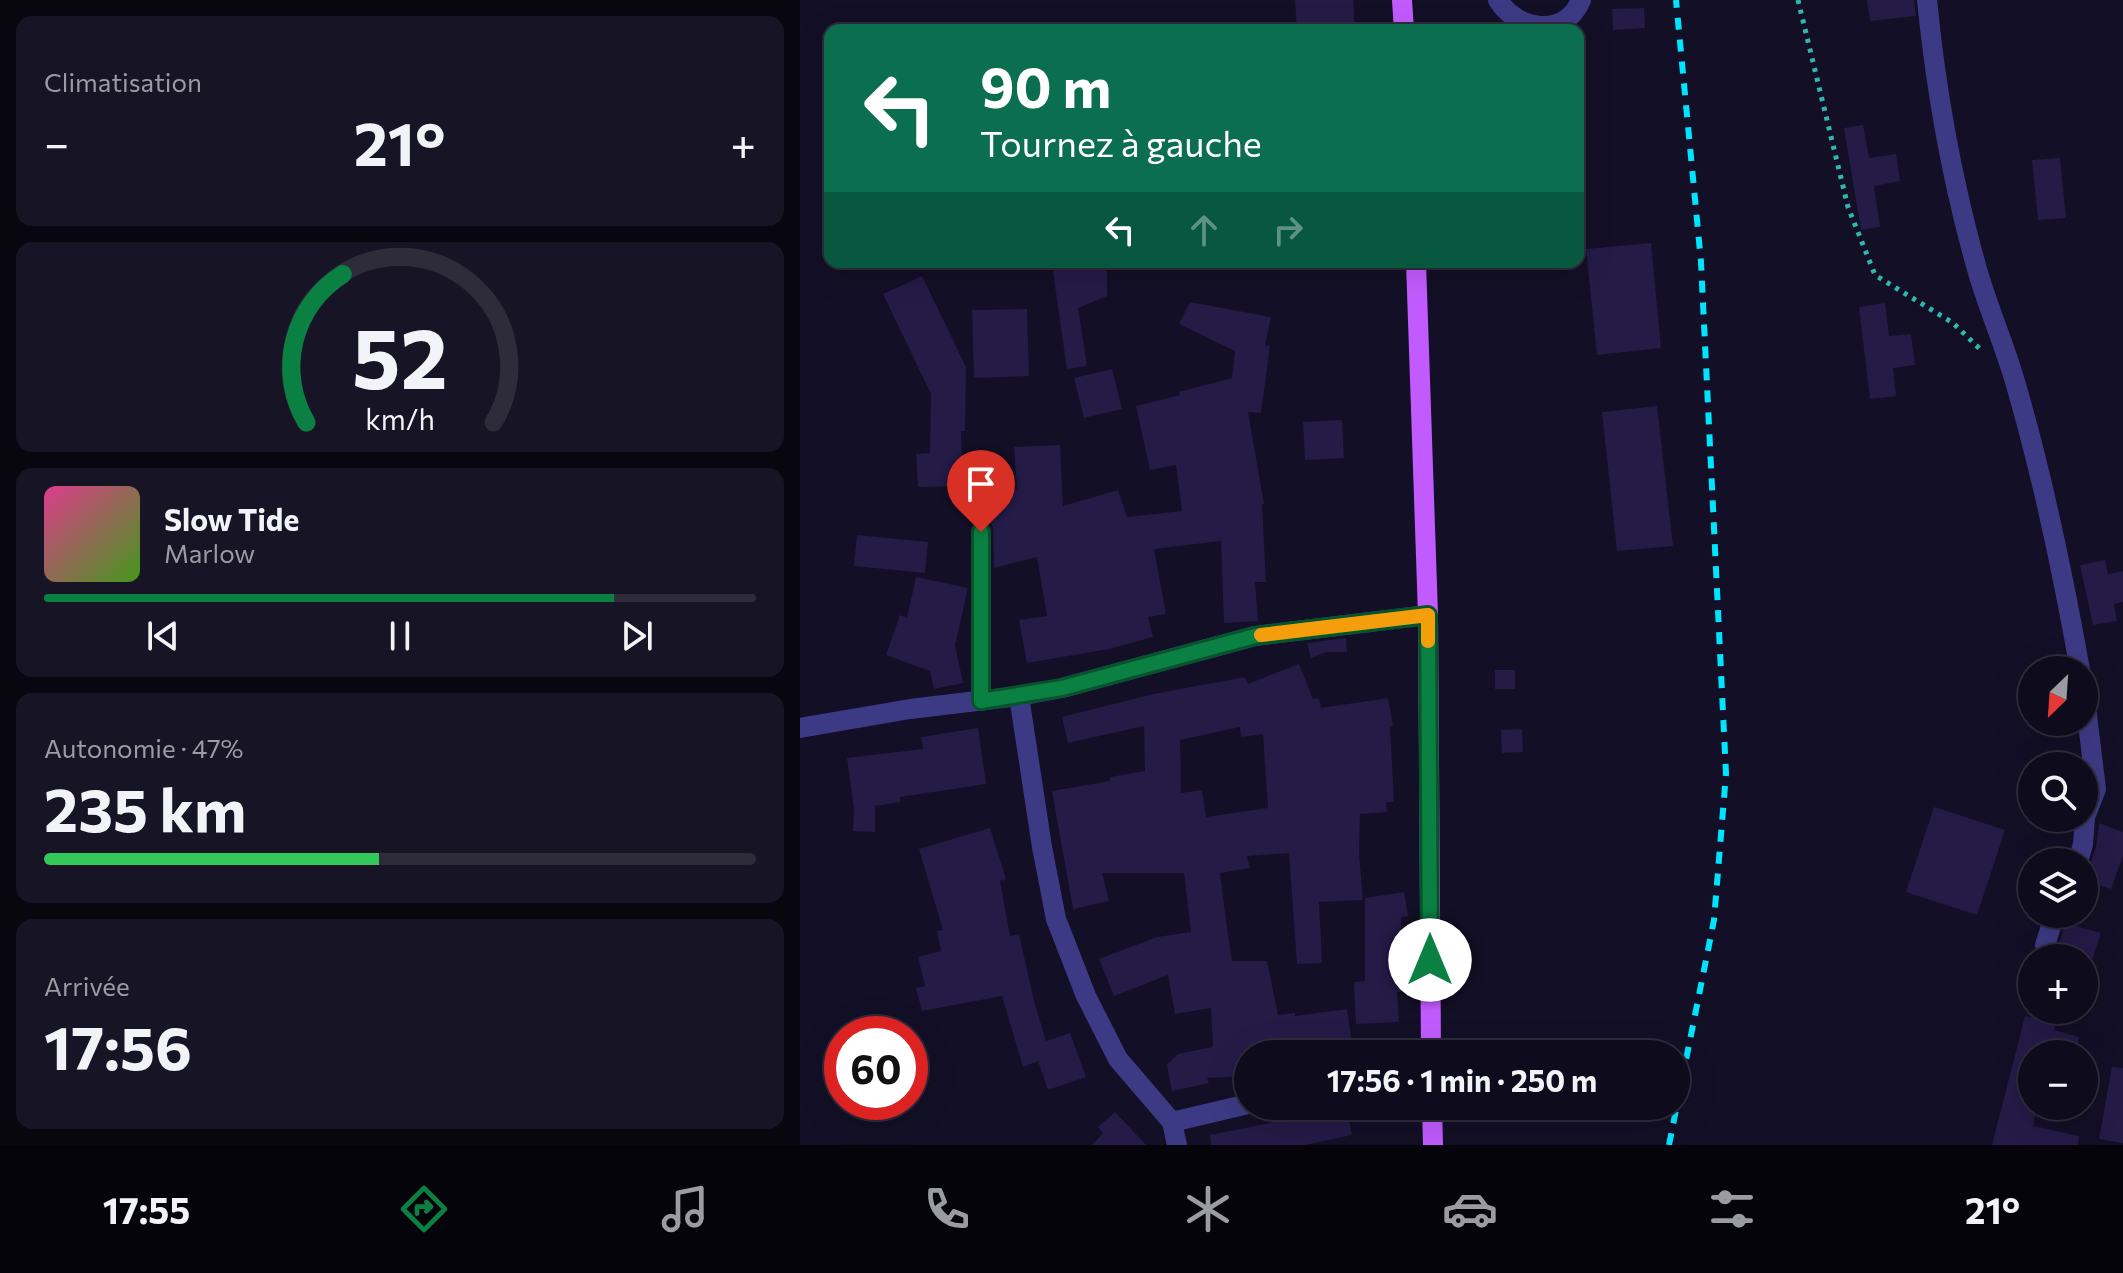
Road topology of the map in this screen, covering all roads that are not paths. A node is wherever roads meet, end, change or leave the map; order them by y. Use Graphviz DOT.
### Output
graph roads {
  1 [pos="1402,0"];
  2 [pos="1498,0"];
  3 [pos="1581,0"];
  4 [pos="1927,0"];
  5 [pos="1404,24"];
  6 [pos="1524,24"];
  7 [pos="1556,24"];
  8 [pos="1416,268"];
  9 [pos="981,532"];
  10 [pos="1428,615"];
  11 [pos="2077,656"];
  12 [pos="1019,696"];
  13 [pos="981,701"];
  14 [pos="800,728"];
  15 [pos="2090,736"];
  16 [pos="2082,848"];
  17 [pos="1431,1040"];
  18 [pos="1234,1107"];
  19 [pos="1432,1120"];
  20 [pos="1172,1122"];
  21 [pos="1177,1145"];
  22 [pos="1433,1145"];
  1 -- 5 [label="main road"];
  2 -- 6 [label="street"];
  3 -- 7 [label="street"];
  4 -- 11 [label="street"];
  8 -- 10 [label="main road"];
  9 -- 13 [label="street"];
  10 -- 12 [label="street"];
  10 -- 17 [label="main road"];
  12 -- 13 [label="street"];
  12 -- 20 [label="street"];
  13 -- 14 [label="street"];
  15 -- 16 [label="street"];
  18 -- 20 [label="street"];
  19 -- 22 [label="main road"];
  20 -- 21 [label="street"];
}
